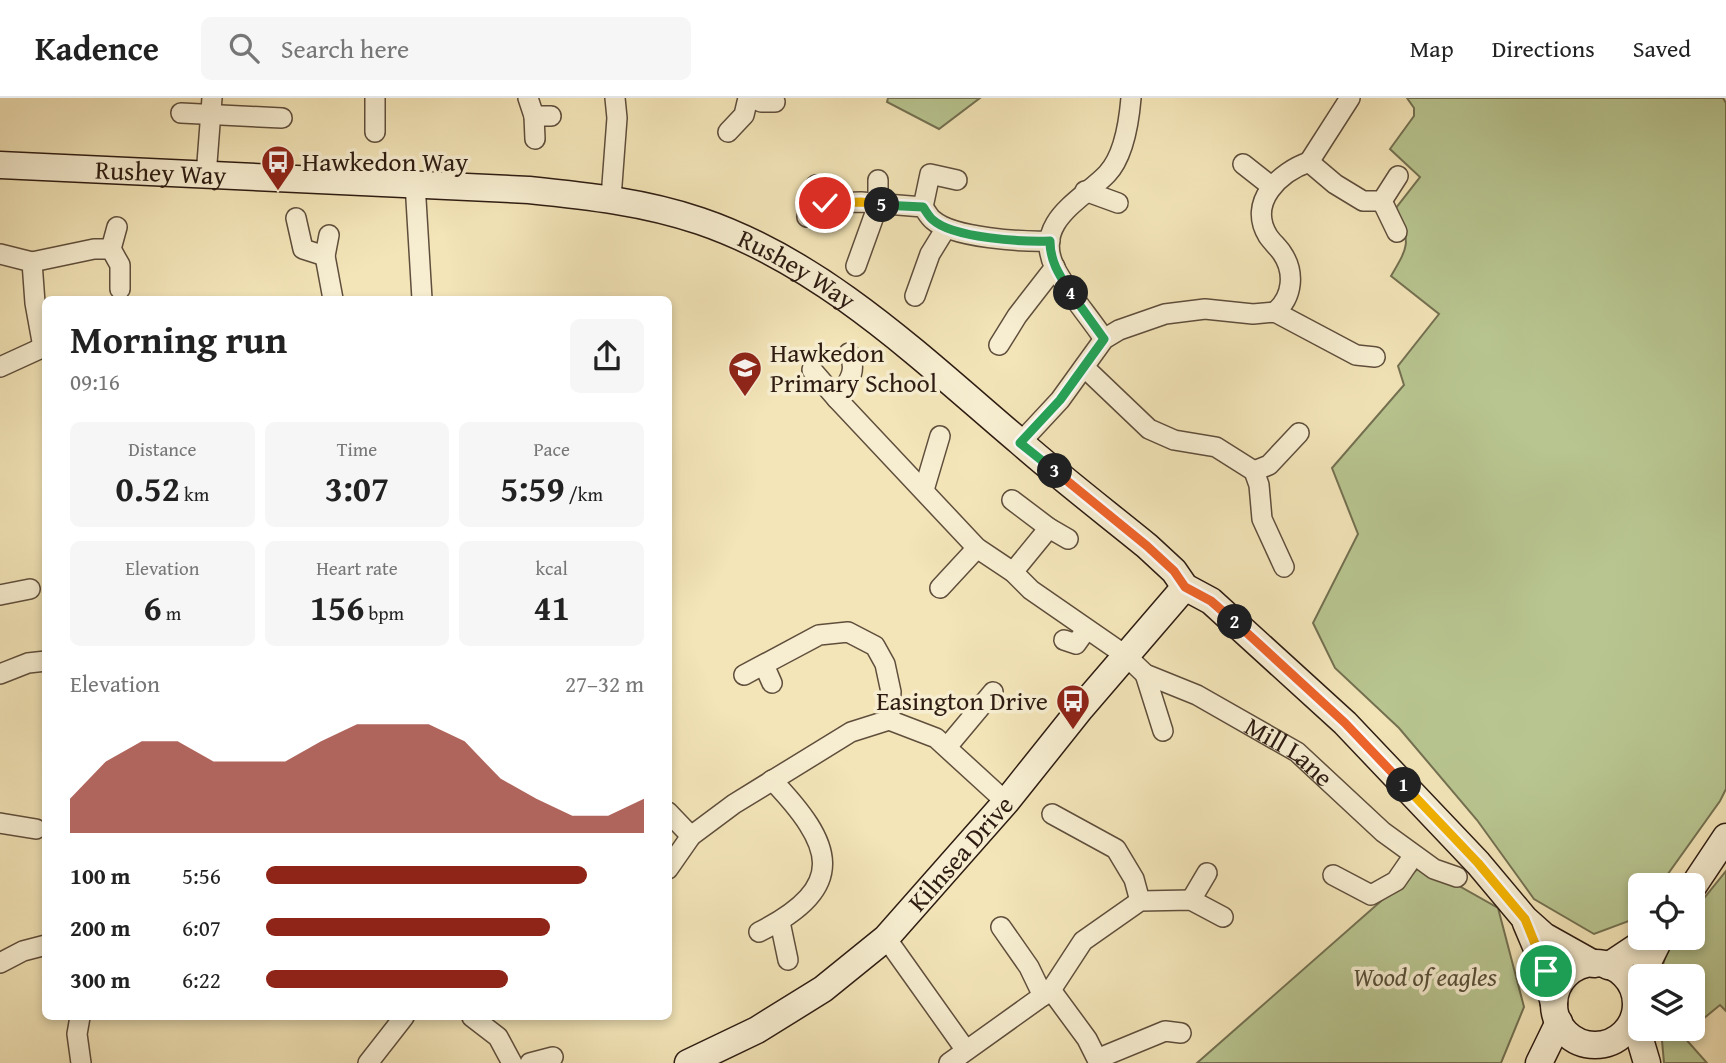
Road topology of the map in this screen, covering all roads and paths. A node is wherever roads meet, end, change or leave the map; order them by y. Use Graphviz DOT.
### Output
graph roads {
  1 [pos="375,98"];
  2 [pos="615,98"];
  3 [pos="751,98"];
  4 [pos="1131,98"];
  5 [pos="1350,98"];
  6 [pos="775,102"];
  7 [pos="210,106"];
  8 [pos="538,110"];
  9 [pos="181,113"];
  10 [pos="282,118"];
  11 [pos="375,132"];
  12 [pos="728,132"];
  13 [pos="535,139"];
  14 [pos="1309,162"];
  15 [pos="1243,164"];
  16 [pos="0,165"];
  17 [pos="206,176"];
  18 [pos="1398,176"];
  19 [pos="878,180"];
  20 [pos="957,180"];
  21 [pos="415,183"];
  22 [pos="1271,186"];
  23 [pos="1085,191"];
  24 [pos="611,198"];
  25 [pos="1382,201"];
  26 [pos="1118,203"];
  27 [pos="878,205"];
  28 [pos="923,207"];
  29 [pos="807,217"];
  30 [pos="296,218"];
  31 [pos="117,227"];
  32 [pos="946,228"];
  33 [pos="1397,232"];
  34 [pos="329,236"];
  35 [pos="1050,241"];
  36 [pos="111,248"];
  37 [pos="0,254"];
  38 [pos="325,256"];
  39 [pos="33,262"];
  40 [pos="856,266"];
  41 [pos="1055,267"];
  42 [pos="120,289"];
  43 [pos="332,296"];
  44 [pos="422,296"];
  45 [pos="915,296"];
  46 [pos="1275,312"];
  47 [pos="42,336"];
  48 [pos="1104,339"];
  49 [pos="999,345"];
  50 [pos="42,347"];
  51 [pos="849,353"];
  52 [pos="1375,357"];
  53 [pos="1084,367"];
  54 [pos="0,368"];
  55 [pos="812,370"];
  56 [pos="837,399"];
  57 [pos="1299,433"];
  58 [pos="940,436"];
  59 [pos="1020,443"];
  60 [pos="1254,471"];
  61 [pos="924,490"];
  62 [pos="1012,500"];
  63 [pos="1049,528"];
  64 [pos="1068,539"];
  65 [pos="977,548"];
  66 [pos="1284,567"];
  67 [pos="1013,572"];
  68 [pos="1185,587"];
  69 [pos="940,588"];
  70 [pos="30,589"];
  71 [pos="0,595"];
  72 [pos="1086,630"];
  73 [pos="1064,640"];
  74 [pos="1125,655"];
  75 [pos="42,661"];
  76 [pos="0,674"];
  77 [pos="1145,674"];
  78 [pos="744,675"];
  79 [pos="993,692"];
  80 [pos="889,720"];
  81 [pos="1163,731"];
  82 [pos="947,747"];
  83 [pos="772,780"];
  84 [pos="1006,802"];
  85 [pos="1066,814"];
  86 [pos="672,816"];
  87 [pos="0,822"];
  88 [pos="36,829"];
  89 [pos="691,836"];
  90 [pos="1726,837"];
  91 [pos="1414,855"];
  92 [pos="672,863"];
  93 [pos="1208,873"];
  94 [pos="1702,873"];
  95 [pos="1333,874"];
  96 [pos="1457,877"];
  97 [pos="1191,900"];
  98 [pos="1140,901"];
  99 [pos="1223,917"];
  100 [pos="1525,919"];
  101 [pos="780,922"];
  102 [pos="1001,927"];
  103 [pos="759,932"];
  104 [pos="886,938"];
  105 [pos="42,946"];
  106 [pos="1628,950"];
  107 [pos="789,960"];
  108 [pos="0,964"];
  109 [pos="1601,965"];
  110 [pos="1628,981"];
  111 [pos="1047,993"];
  112 [pos="1557,1013"];
  113 [pos="79,1020"];
  114 [pos="402,1020"];
  115 [pos="476,1020"];
  116 [pos="1628,1030"];
  117 [pos="1181,1033"];
  118 [pos="1644,1041"];
  119 [pos="1597,1044"];
  120 [pos="965,1049"];
  121 [pos="553,1057"];
  122 [pos="1095,1061"];
  123 [pos="81,1063"];
  124 [pos="368,1063"];
  125 [pos="512,1063"];
  126 [pos="530,1063"];
  127 [pos="688,1063"];
  128 [pos="949,1063"];
  129 [pos="1539,1063"];
  130 [pos="1554,1063"];
  131 [pos="1632,1063"];
  132 [pos="1647,1063"];
  1 -- 11 [label="street"];
  2 -- 24 [label="street"];
  3 -- 6 [label="street"];
  3 -- 12 [label="street"];
  4 -- 23 [label="street"];
  5 -- 14 [label="street"];
  7 -- 9 [label="street"];
  7 -- 10 [label="street"];
  7 -- 17 [label="street"];
  8 -- 13 [label="street"];
  14 -- 22 [label="street"];
  14 -- 25 [label="street"];
  15 -- 22 [label="street"];
  16 -- 17 [label="street, Rushey Way"];
  17 -- 21 [label="street, Rushey Way"];
  18 -- 25 [label="street"];
  19 -- 27 [label="street"];
  20 -- 28 [label="street"];
  21 -- 24 [label="street, Rushey Way"];
  21 -- 44 [label="street"];
  22 -- 46 [label="street"];
  23 -- 26 [label="street"];
  23 -- 35 [label="street"];
  24 -- 59 [label="street, Rushey Way"];
  25 -- 33 [label="street"];
  27 -- 28 [label="street"];
  27 -- 29 [label="street"];
  27 -- 40 [label="street"];
  28 -- 32 [label="street"];
  30 -- 38 [label="street"];
  31 -- 36 [label="street"];
  32 -- 35 [label="street"];
  32 -- 45 [label="street"];
  34 -- 38 [label="street"];
  35 -- 41 [label="street"];
  36 -- 39 [label="street"];
  36 -- 42 [label="street"];
  37 -- 39 [label="street"];
  38 -- 43 [label="street"];
  39 -- 47 [label="street"];
  41 -- 48 [label="street"];
  41 -- 49 [label="street"];
  46 -- 48 [label="street"];
  46 -- 52 [label="street"];
  48 -- 53 [label="street"];
  50 -- 54 [label="street"];
  51 -- 56 [label="street"];
  53 -- 59 [label="street"];
  53 -- 60 [label="street"];
  55 -- 56 [label="street, Mill Lane"];
  56 -- 61 [label="street, Mill Lane"];
  57 -- 60 [label="street"];
  58 -- 61 [label="street"];
  59 -- 68 [label="street, Rushey Way"];
  60 -- 66 [label="street"];
  61 -- 65 [label="street, Mill Lane"];
  62 -- 63 [label="street"];
  63 -- 64 [label="street"];
  63 -- 67 [label="street"];
  65 -- 67 [label="street, Mill Lane"];
  65 -- 69 [label="street"];
  67 -- 72 [label="street, Mill Lane"];
  68 -- 74 [label="street, Kilnsea Drive"];
  68 -- 100 [label="street, Rushey Way"];
  70 -- 71 [label="street"];
  72 -- 73 [label="street"];
  72 -- 74 [label="street, Mill Lane"];
  74 -- 77 [label="street, Mill Lane"];
  74 -- 84 [label="street, Kilnsea Drive"];
  75 -- 76 [label="street"];
  77 -- 81 [label="street, Mill Lane"];
  77 -- 91 [label="street, Mill Lane"];
  78 -- 80 [label="street"];
  79 -- 82 [label="street"];
  80 -- 82 [label="street"];
  80 -- 83 [label="street"];
  82 -- 84 [label="street"];
  83 -- 89 [label="street"];
  83 -- 101 [label="street"];
  84 -- 104 [label="street, Kilnsea Drive"];
  85 -- 98 [label="street"];
  86 -- 89 [label="street"];
  87 -- 88 [label="street"];
  89 -- 92 [label="street"];
  90 -- 94 [label="street"];
  91 -- 95 [label="street"];
  91 -- 96 [label="street, Mill Lane"];
  93 -- 97 [label="street"];
  97 -- 98 [label="street"];
  97 -- 99 [label="street"];
  98 -- 111 [label="street"];
  100 -- 109 [label="street, Rushey Way"];
  100 -- 112 [label="street, Rushey Way"];
  101 -- 103 [label="street"];
  101 -- 107 [label="street"];
  102 -- 111 [label="street"];
  104 -- 120 [label="street"];
  104 -- 127 [label="street, Kilnsea Drive"];
  105 -- 108 [label="street"];
  106 -- 109 [label="street"];
  109 -- 110 [label="street"];
  109 -- 112 [label="street"];
  111 -- 120 [label="street"];
  111 -- 122 [label="street"];
  112 -- 119 [label="street"];
  112 -- 129 [label="street"];
  113 -- 123 [label="street"];
  114 -- 124 [label="street"];
  115 -- 125 [label="street"];
  116 -- 119 [label="street"];
  117 -- 122 [label="street"];
  118 -- 132 [label="street"];
  119 -- 130 [label="street"];
  119 -- 131 [label="street"];
  120 -- 128 [label="street"];
  121 -- 126 [label="street"];
}
